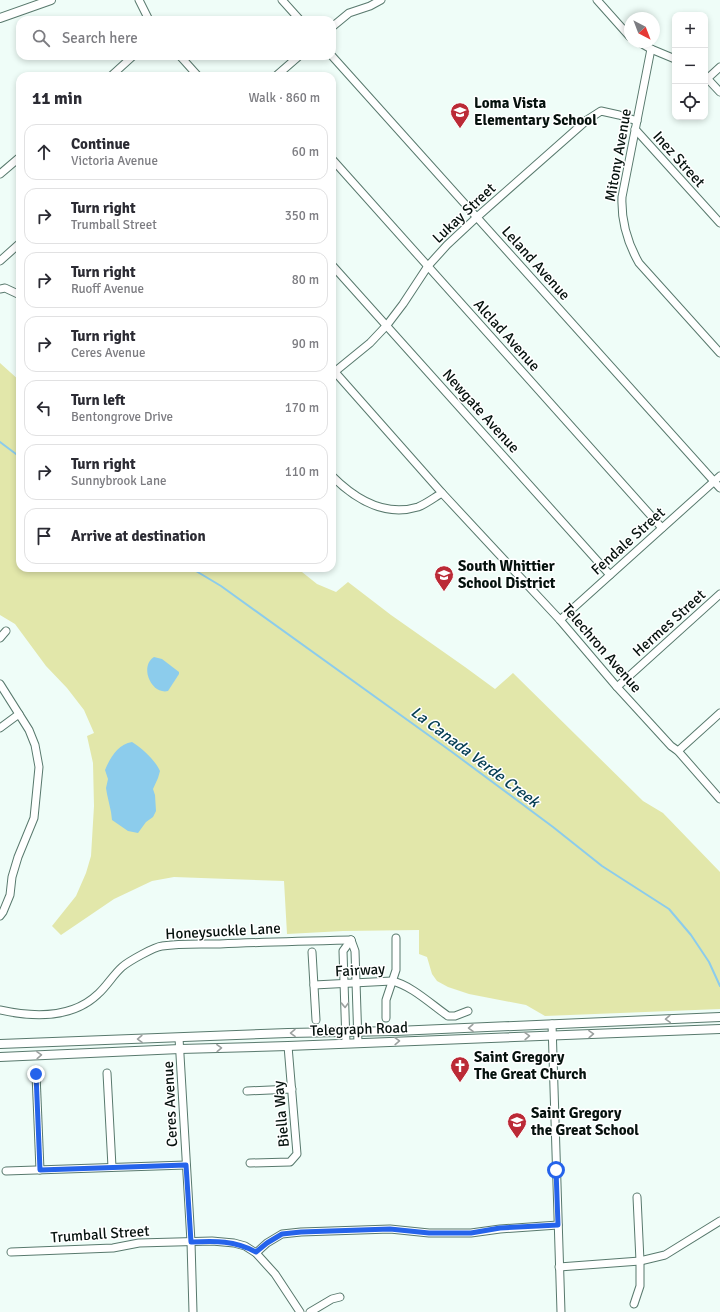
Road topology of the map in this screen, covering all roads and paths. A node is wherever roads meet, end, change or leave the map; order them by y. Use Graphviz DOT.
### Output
graph roads {
  1 [pos="51,0"];
  2 [pos="139,0"];
  3 [pos="282,0"];
  4 [pos="381,0"];
  5 [pos="597,0"];
  6 [pos="147,16"];
  7 [pos="296,16"];
  8 [pos="0,18"];
  9 [pos="336,24"];
  10 [pos="624,30"];
  11 [pos="651,49"];
  12 [pos="672,58"];
  13 [pos="129,60"];
  14 [pos="184,60"];
  15 [pos="294,60"];
  16 [pos="336,60"];
  17 [pos="720,67"];
  18 [pos="115,72"];
  19 [pos="194,72"];
  20 [pos="281,72"];
  21 [pos="708,76"];
  22 [pos="708,80"];
  23 [pos="720,92"];
  24 [pos="637,121"];
  25 [pos="635,129"];
  26 [pos="16,160"];
  27 [pos="336,163"];
  28 [pos="0,174"];
  29 [pos="477,217"];
  30 [pos="720,223"];
  31 [pos="16,247"];
  32 [pos="0,261"];
  33 [pos="428,266"];
  34 [pos="336,272"];
  35 [pos="0,288"];
  36 [pos="16,293"];
  37 [pos="387,325"];
  38 [pos="720,353"];
  39 [pos="336,371"];
  40 [pos="336,375"];
  41 [pos="717,478"];
  42 [pos="336,480"];
  43 [pos="720,488"];
  44 [pos="442,493"];
  45 [pos="662,528"];
  46 [pos="610,575"];
  47 [pos="720,594"];
  48 [pos="560,620"];
  49 [pos="6,631"];
  50 [pos="0,638"];
  51 [pos="0,684"];
  52 [pos="617,687"];
  53 [pos="720,713"];
  54 [pos="19,714"];
  55 [pos="0,728"];
  56 [pos="678,751"];
  57 [pos="720,799"];
  58 [pos="0,916"];
  59 [pos="396,938"];
  60 [pos="351,940"];
  61 [pos="312,952"];
  62 [pos="393,981"];
  63 [pos="356,983"];
  64 [pos="344,984"];
  65 [pos="314,985"];
  66 [pos="0,1010"];
  67 [pos="468,1011"];
  68 [pos="720,1017"];
  69 [pos="386,1018"];
  70 [pos="316,1020"];
  71 [pos="552,1024"];
  72 [pos="719,1029"];
  73 [pos="358,1031"];
  74 [pos="346,1032"];
  75 [pos="552,1035"];
  76 [pos="179,1038"];
  77 [pos="358,1042"];
  78 [pos="346,1043"];
  79 [pos="0,1044"];
  80 [pos="288,1046"];
  81 [pos="180,1049"];
  82 [pos="0,1057"];
  83 [pos="107,1073"];
  84 [pos="36,1074"];
  85 [pos="292,1089"];
  86 [pos="247,1091"];
  87 [pos="250,1163"];
  88 [pos="186,1165"];
  89 [pos="112,1167"];
  90 [pos="40,1170"];
  91 [pos="6,1172"];
  92 [pos="637,1197"];
  93 [pos="720,1221"];
  94 [pos="558,1225"];
  95 [pos="191,1242"];
  96 [pos="11,1252"];
  97 [pos="256,1252"];
  98 [pos="640,1261"];
  99 [pos="559,1267"];
  100 [pos="340,1297"];
  101 [pos="634,1304"];
  102 [pos="193,1312"];
  103 [pos="300,1312"];
  104 [pos="310,1312"];
  105 [pos="561,1312"];
  1 -- 8 [label="main road"];
  2 -- 6 [label="street"];
  3 -- 7 [label="street"];
  4 -- 9 [label="street"];
  5 -- 10 [label="street"];
  11 -- 12 [label="street"];
  11 -- 24 [label="street, Mitony Avenue"];
  13 -- 18 [label="street"];
  14 -- 19 [label="street"];
  15 -- 20 [label="street"];
  16 -- 29 [label="street, Leland Avenue"];
  17 -- 21 [label="street"];
  22 -- 23 [label="street"];
  24 -- 25 [label="street, Mitony Avenue"];
  24 -- 29 [label="street, Lukay Street"];
  25 -- 30 [label="street, Inez Street"];
  25 -- 38 [label="street, Mitony Avenue"];
  26 -- 28 [label="street"];
  27 -- 33 [label="street, Alclad Avenue"];
  29 -- 33 [label="street, Lukay Street"];
  29 -- 41 [label="street, Leland Avenue"];
  31 -- 32 [label="street"];
  33 -- 37 [label="street, Lukay Street"];
  33 -- 45 [label="street, Alclad Avenue"];
  34 -- 37 [label="street, Newgate Avenue"];
  35 -- 36 [label="street"];
  37 -- 39 [label="street, Lukay Street"];
  37 -- 46 [label="street, Newgate Avenue"];
  40 -- 44 [label="street, Telechron Avenue"];
  41 -- 43 [label="street, Leland Avenue"];
  41 -- 45 [label="street, Fendale Street"];
  42 -- 44 [label="street"];
  44 -- 48 [label="street, Telechron Avenue"];
  45 -- 46 [label="street, Fendale Street"];
  46 -- 48 [label="street, Fendale Street"];
  47 -- 52 [label="street, Hermes Street"];
  48 -- 52 [label="street, Telechron Avenue"];
  49 -- 50 [label="street"];
  51 -- 54 [label="street"];
  52 -- 56 [label="street, Telechron Avenue"];
  53 -- 56 [label="street"];
  54 -- 55 [label="street"];
  54 -- 58 [label="street"];
  56 -- 57 [label="street, Telechron Avenue"];
  59 -- 62 [label="street"];
  60 -- 63 [label="street"];
  60 -- 64 [label="street"];
  60 -- 66 [label="street, Honeysuckle Lane"];
  61 -- 65 [label="street"];
  62 -- 63 [label="street, Fairway"];
  62 -- 67 [label="street, Fairway"];
  62 -- 69 [label="street"];
  63 -- 64 [label="street, Fairway"];
  63 -- 73 [label="street"];
  64 -- 65 [label="street, Fairway"];
  64 -- 74 [label="street, one-way"];
  65 -- 70 [label="street"];
  68 -- 71 [label="main road, Telegraph Road, one-way"];
  71 -- 73 [label="main road, Telegraph Road, one-way"];
  71 -- 75 [label="street"];
  75 -- 72 [label="main road, Telegraph Road, one-way"];
  73 -- 74 [label="main road, Telegraph Road"];
  73 -- 77 [label="street"];
  74 -- 76 [label="main road, Telegraph Road, one-way"];
  74 -- 78 [label="street"];
  77 -- 75 [label="main road, Telegraph Road, one-way"];
  75 -- 94 [label="street"];
  76 -- 79 [label="main road, Telegraph Road, one-way"];
  76 -- 81 [label="street, Ceres Avenue"];
  77 -- 78 [label="main road, Telegraph Road"];
  78 -- 80 [label="main road, Telegraph Road"];
  81 -- 80 [label="main road, Telegraph Road, one-way"];
  80 -- 85 [label="street, Biella Way"];
  82 -- 81 [label="main road, Telegraph Road, one-way"];
  81 -- 88 [label="street, Ceres Avenue"];
  83 -- 89 [label="street"];
  84 -- 90 [label="street"];
  85 -- 86 [label="street"];
  85 -- 87 [label="street, Biella Way"];
  88 -- 89 [label="street"];
  88 -- 95 [label="street, Ceres Avenue"];
  89 -- 90 [label="street"];
  90 -- 91 [label="street"];
  92 -- 98 [label="street"];
  93 -- 98 [label="street"];
  94 -- 97 [label="street"];
  94 -- 99 [label="street"];
  95 -- 96 [label="street, Trumball Street"];
  95 -- 97 [label="street, Trumball Street"];
  95 -- 102 [label="street, Ceres Avenue"];
  97 -- 103 [label="street"];
  98 -- 99 [label="street"];
  98 -- 101 [label="street"];
  99 -- 105 [label="street"];
  100 -- 104 [label="street"];
}
